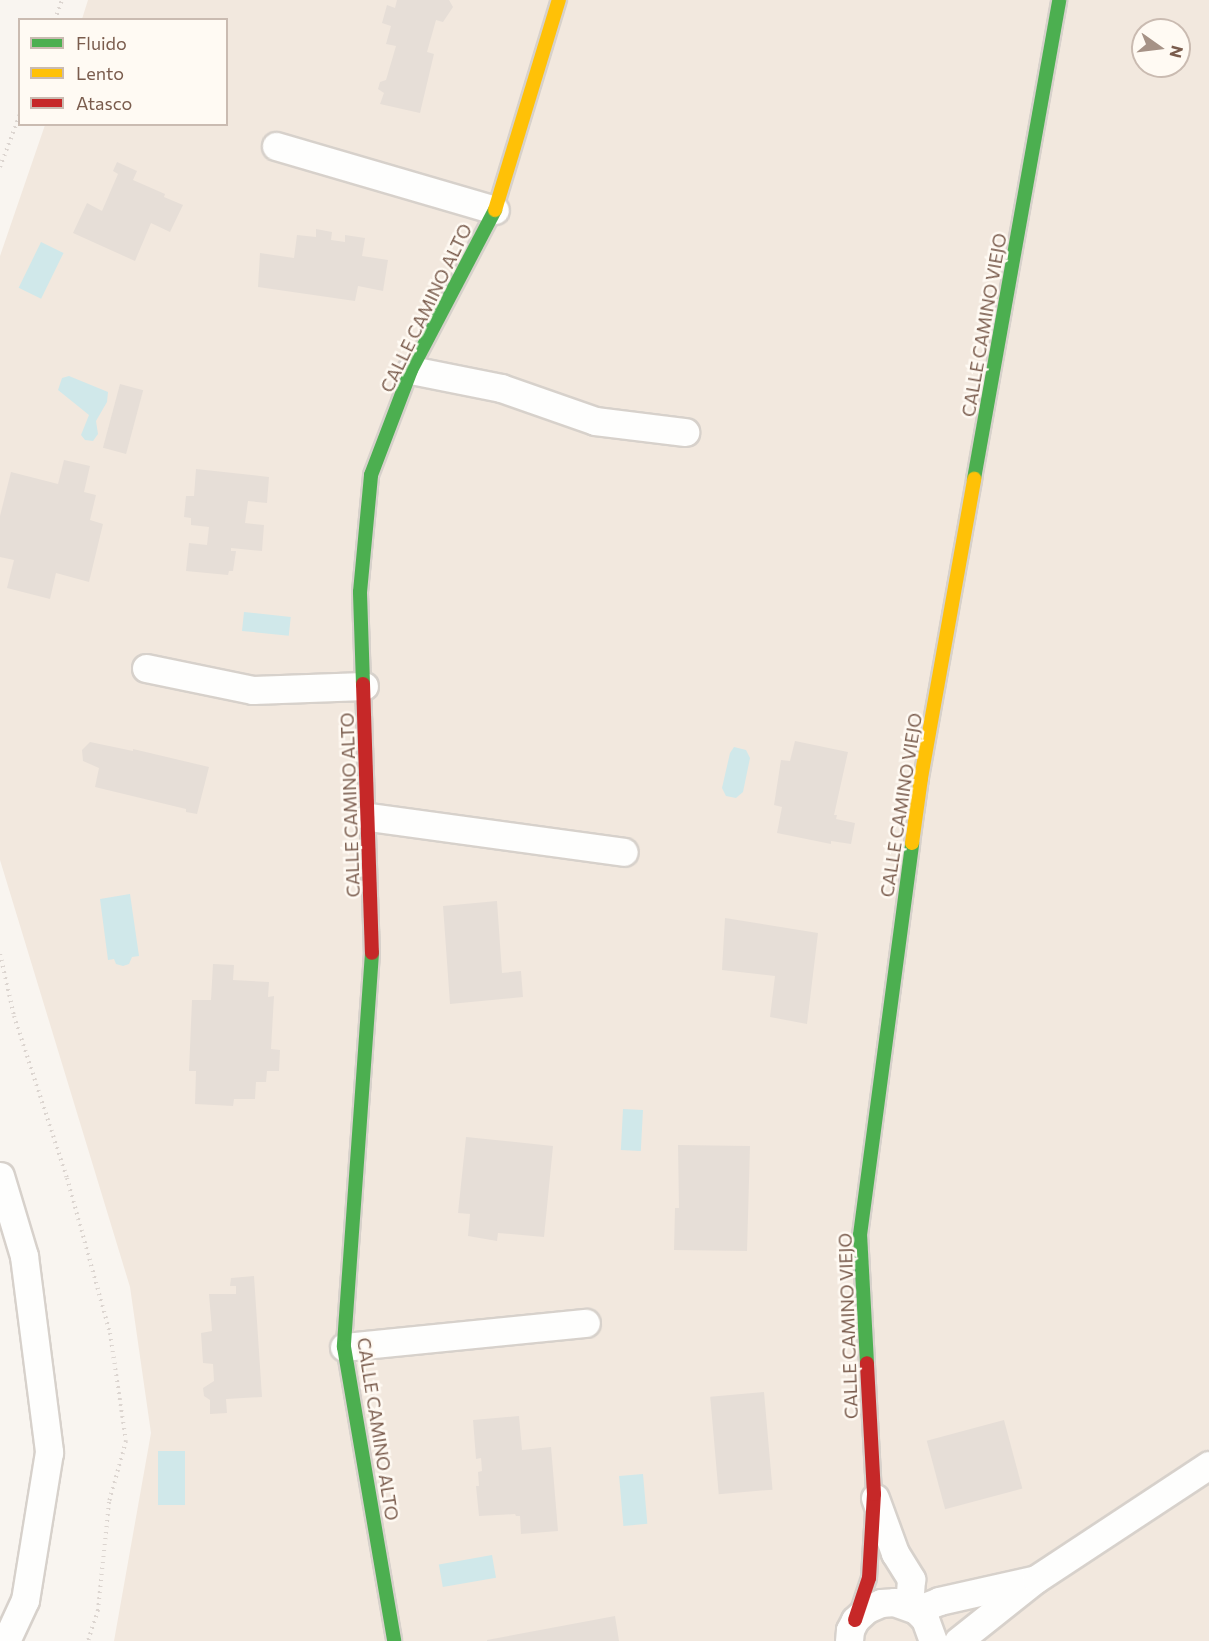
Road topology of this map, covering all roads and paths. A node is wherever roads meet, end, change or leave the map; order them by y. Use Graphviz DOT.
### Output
graph roads {
  1 [pos="62,0"];
  2 [pos="559,0"];
  3 [pos="1059,0"];
  4 [pos="56,18"];
  5 [pos="18,119"];
  6 [pos="276,146"];
  7 [pos="0,168"];
  8 [pos="495,210"];
  9 [pos="411,370"];
  10 [pos="685,432"];
  11 [pos="146,668"];
  12 [pos="364,687"];
  13 [pos="369,816"];
  14 [pos="624,852"];
  15 [pos="0,954"];
  16 [pos="0,1176"];
  17 [pos="586,1323"];
  18 [pos="344,1347"];
  19 [pos="1209,1465"];
  20 [pos="873,1494"];
  21 [pos="1036,1579"];
  22 [pos="913,1608"];
  23 [pos="848,1633"];
  24 [pos="6,1641"];
  25 [pos="88,1641"];
  26 [pos="394,1641"];
  27 [pos="933,1641"];
  28 [pos="958,1641"];
  1 -- 4 [label="path"];
  2 -- 8 [label="street, CALLE CAMINO ALTO"];
  3 -- 20 [label="street, CALLE CAMINO VIEJO"];
  5 -- 7 [label="path"];
  6 -- 8 [label="street"];
  8 -- 9 [label="street, CALLE CAMINO ALTO"];
  9 -- 10 [label="street"];
  9 -- 12 [label="street, CALLE CAMINO ALTO"];
  11 -- 12 [label="street"];
  12 -- 13 [label="street, CALLE CAMINO ALTO"];
  13 -- 14 [label="street"];
  13 -- 18 [label="street, CALLE CAMINO ALTO"];
  15 -- 25 [label="path"];
  16 -- 24 [label="street"];
  17 -- 18 [label="street"];
  18 -- 26 [label="street, CALLE CAMINO ALTO"];
  19 -- 21 [label="street"];
  20 -- 22 [label="street"];
  20 -- 23 [label="street, CALLE CAMINO VIEJO"];
  21 -- 22 [label="street"];
  21 -- 28 [label="street"];
  22 -- 23 [label="street"];
  22 -- 27 [label="street"];
}
